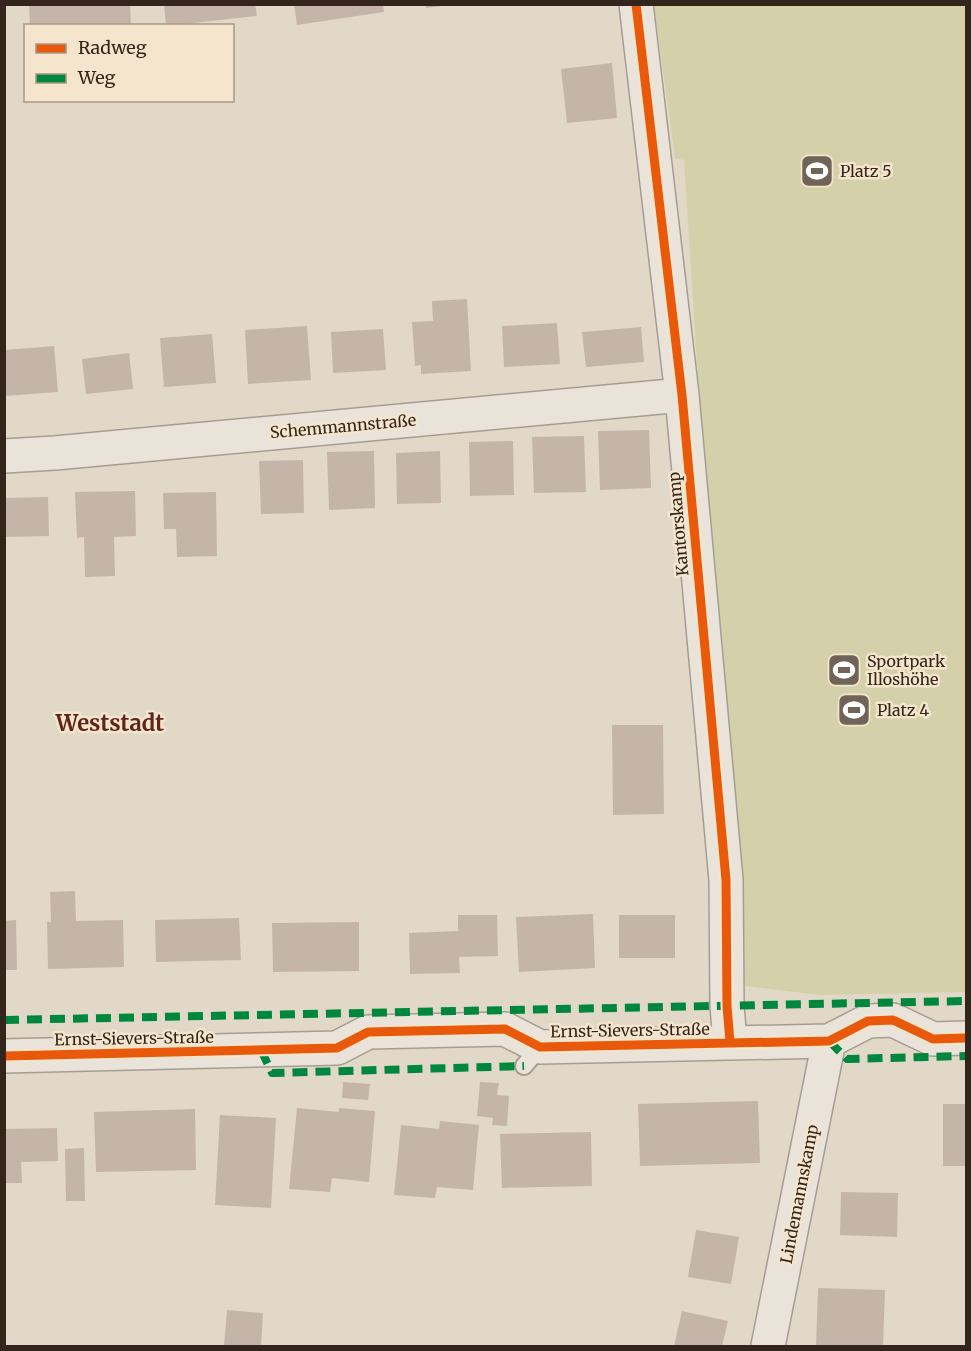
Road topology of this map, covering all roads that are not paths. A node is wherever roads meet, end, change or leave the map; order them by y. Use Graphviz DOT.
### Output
graph roads {
  1 [pos="636,4"];
  2 [pos="690,395"];
  3 [pos="4,456"];
  4 [pos="966,1038"];
  5 [pos="829,1041"];
  6 [pos="730,1042"];
  7 [pos="4,1056"];
  8 [pos="768,1347"];
  1 -- 2 [label="street, Kantorskamp"];
  2 -- 3 [label="street, Schemmannstraße"];
  2 -- 6 [label="street, Kantorskamp"];
  4 -- 5 [label="street, Ernst-Sievers-Straße"];
  5 -- 6 [label="street, Ernst-Sievers-Straße"];
  5 -- 8 [label="street, Lindemannskamp"];
  6 -- 7 [label="street, Ernst-Sievers-Straße"];
}
